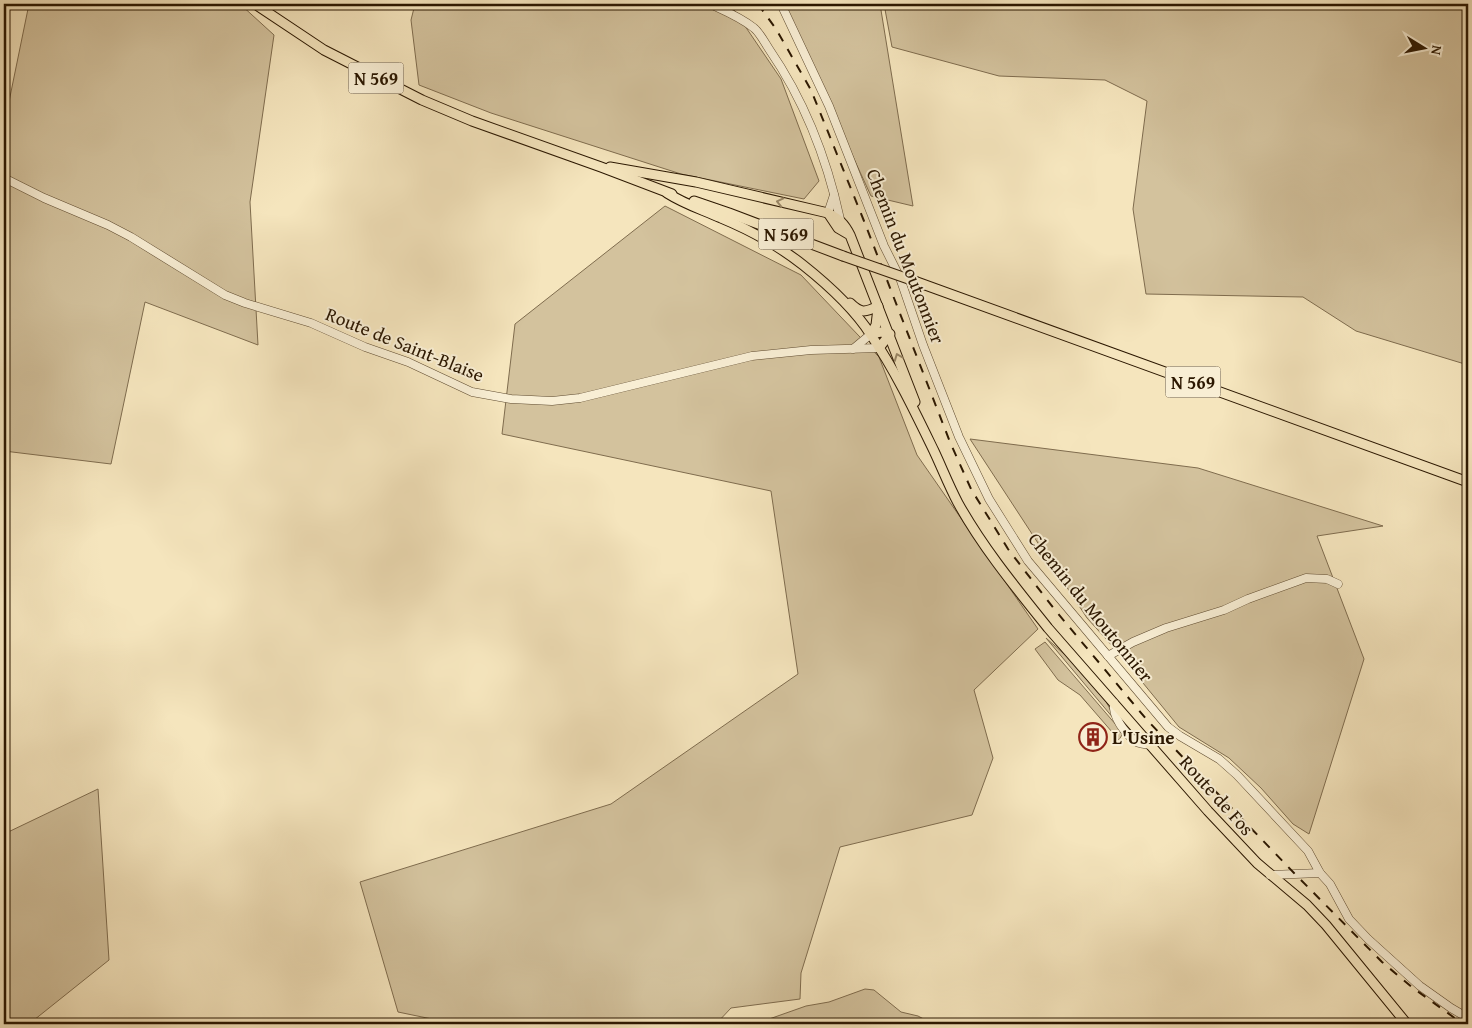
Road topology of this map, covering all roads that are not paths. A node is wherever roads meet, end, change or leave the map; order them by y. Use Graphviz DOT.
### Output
graph roads {
  1 [pos="256,4"];
  2 [pos="710,4"];
  3 [pos="781,4"];
  4 [pos="600,167"];
  5 [pos="4,178"];
  6 [pos="667,193"];
  7 [pos="834,195"];
  8 [pos="828,213"];
  9 [pos="840,219"];
  10 [pos="850,235"];
  11 [pos="809,270"];
  12 [pos="878,306"];
  13 [pos="871,334"];
  14 [pos="890,334"];
  15 [pos="880,348"];
  16 [pos="853,349"];
  17 [pos="934,452"];
  18 [pos="1468,482"];
  19 [pos="1338,584"];
  20 [pos="1108,656"];
  21 [pos="1320,873"];
  22 [pos="1270,875"];
  23 [pos="1468,1018"];
  24 [pos="1407,1024"];
  1 -- 4 [label="main road, N 569"];
  2 -- 7 [label="street"];
  3 -- 20 [label="street, Chemin du Moutonnier"];
  4 -- 6 [label="main road, N 569"];
  8 -- 4 [label="main road, N 569, one-way"];
  5 -- 16 [label="street, Route de Saint-Blaise"];
  6 -- 11 [label="main road"];
  6 -- 18 [label="main road, N 569, bridge"];
  7 -- 8 [label="street"];
  7 -- 9 [label="street"];
  8 -- 9 [label="main road"];
  8 -- 10 [label="main road"];
  9 -- 10 [label="main road"];
  10 -- 12 [label="main road"];
  11 -- 12 [label="main road"];
  11 -- 13 [label="main road"];
  12 -- 13 [label="main road"];
  12 -- 14 [label="main road"];
  13 -- 14 [label="main road"];
  13 -- 15 [label="main road"];
  13 -- 16 [label="street"];
  14 -- 15 [label="main road"];
  17 -- 14 [label="main road, one-way"];
  15 -- 16 [label="street, Route de Saint-Blaise"];
  15 -- 17 [label="main road"];
  17 -- 22 [label="main road, Route de Fos"];
  19 -- 20 [label="street"];
  20 -- 21 [label="street, Chemin du Moutonnier"];
  21 -- 22 [label="street"];
  21 -- 23 [label="street, Chemin du Moutonnier"];
  22 -- 24 [label="main road, Route de Fos"];
}
